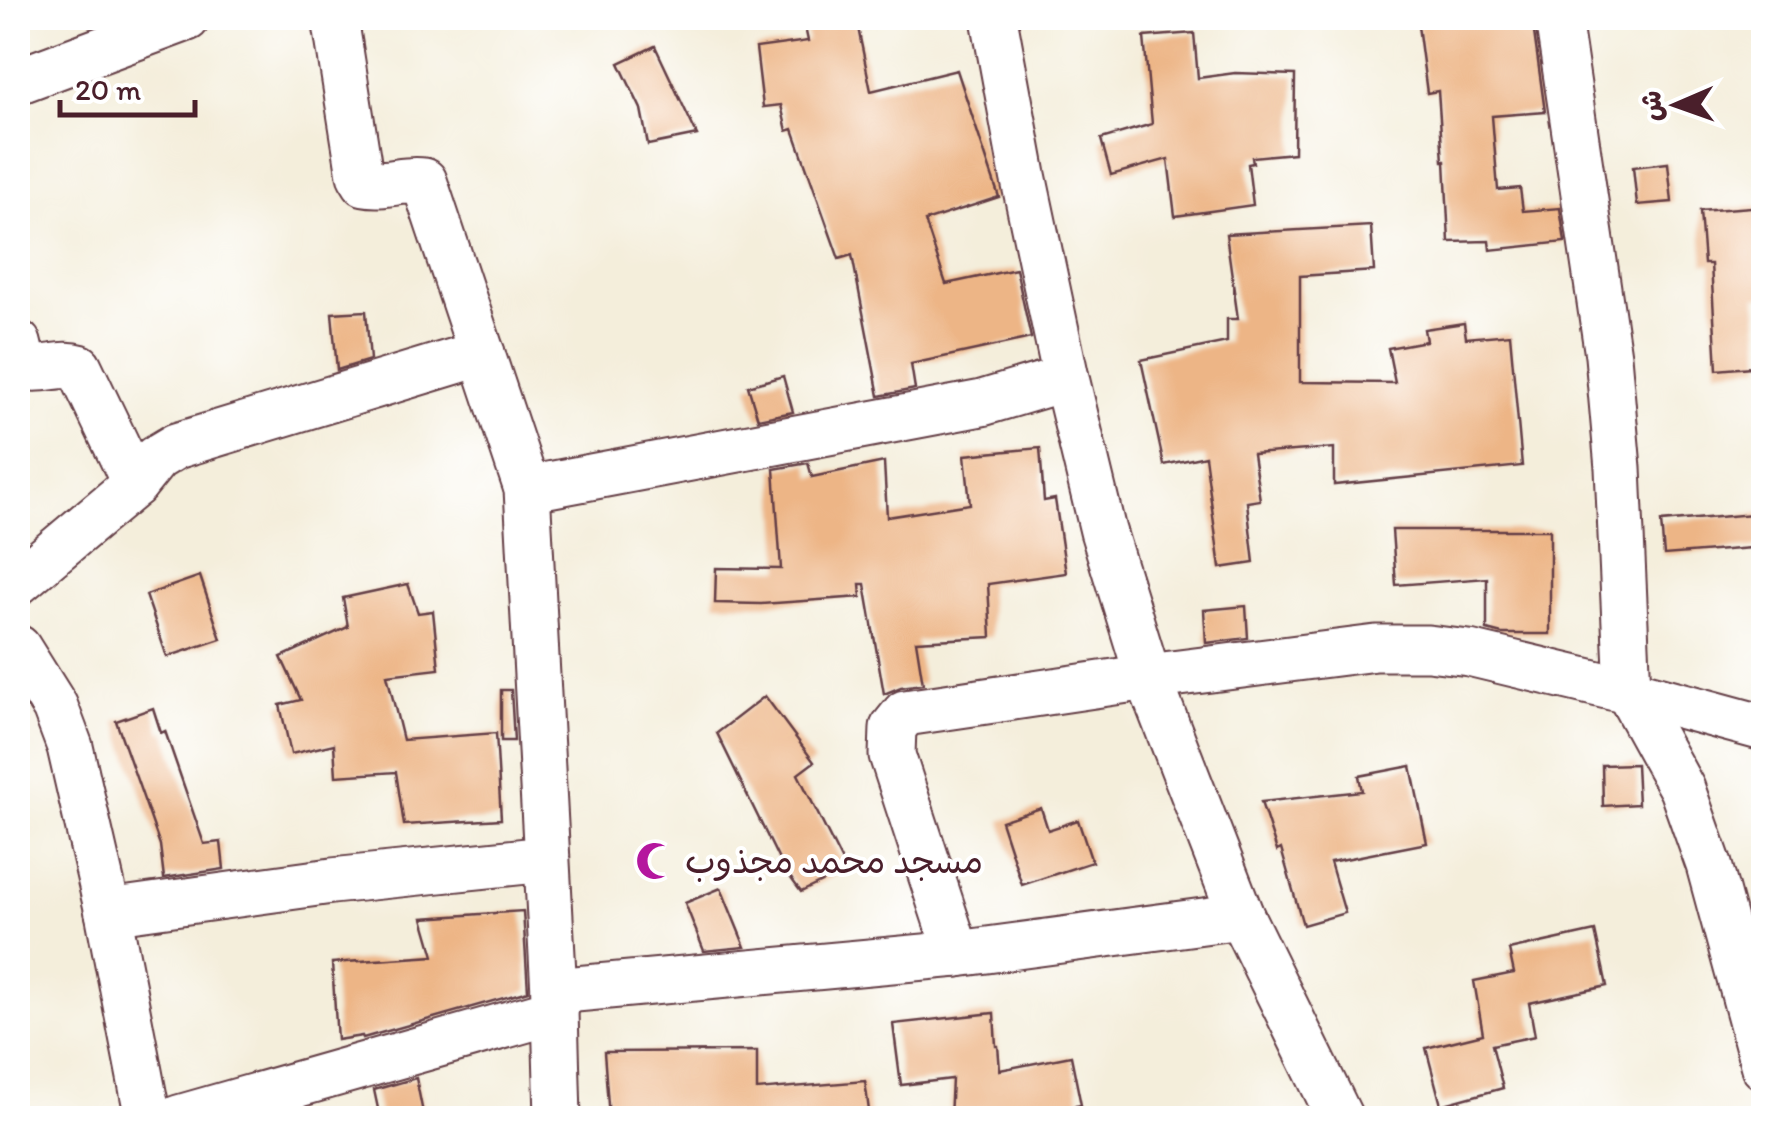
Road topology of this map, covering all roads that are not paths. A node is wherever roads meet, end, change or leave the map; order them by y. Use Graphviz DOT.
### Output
graph roads {
  1 [pos="187,18"];
  2 [pos="335,18"];
  3 [pos="994,18"];
  4 [pos="1558,18"];
  5 [pos="18,81"];
  6 [pos="18,343"];
  7 [pos="482,353"];
  8 [pos="1066,378"];
  9 [pos="135,484"];
  10 [pos="527,489"];
  11 [pos="18,582"];
  12 [pos="18,648"];
  13 [pos="1148,677"];
  14 [pos="1628,691"];
  15 [pos="1764,728"];
  16 [pos="546,859"];
  17 [pos="108,912"];
  18 [pos="1241,916"];
  19 [pos="957,954"];
  20 [pos="554,1001"];
  21 [pos="1764,1067"];
  22 [pos="148,1118"];
  23 [pos="178,1118"];
  24 [pos="558,1118"];
  25 [pos="1340,1118"];
  1 -- 5 [label="street"];
  2 -- 7 [label="street"];
  3 -- 8 [label="street"];
  4 -- 14 [label="street"];
  6 -- 9 [label="street"];
  7 -- 9 [label="street"];
  7 -- 10 [label="street"];
  8 -- 10 [label="street"];
  8 -- 13 [label="street"];
  9 -- 11 [label="street"];
  10 -- 16 [label="street"];
  12 -- 17 [label="street"];
  13 -- 14 [label="street"];
  13 -- 18 [label="street"];
  13 -- 19 [label="street"];
  14 -- 15 [label="street"];
  14 -- 21 [label="street"];
  16 -- 17 [label="street"];
  16 -- 20 [label="street"];
  17 -- 22 [label="street"];
  18 -- 19 [label="street"];
  18 -- 25 [label="street"];
  19 -- 20 [label="street"];
  20 -- 23 [label="street"];
  20 -- 24 [label="street"];
}
